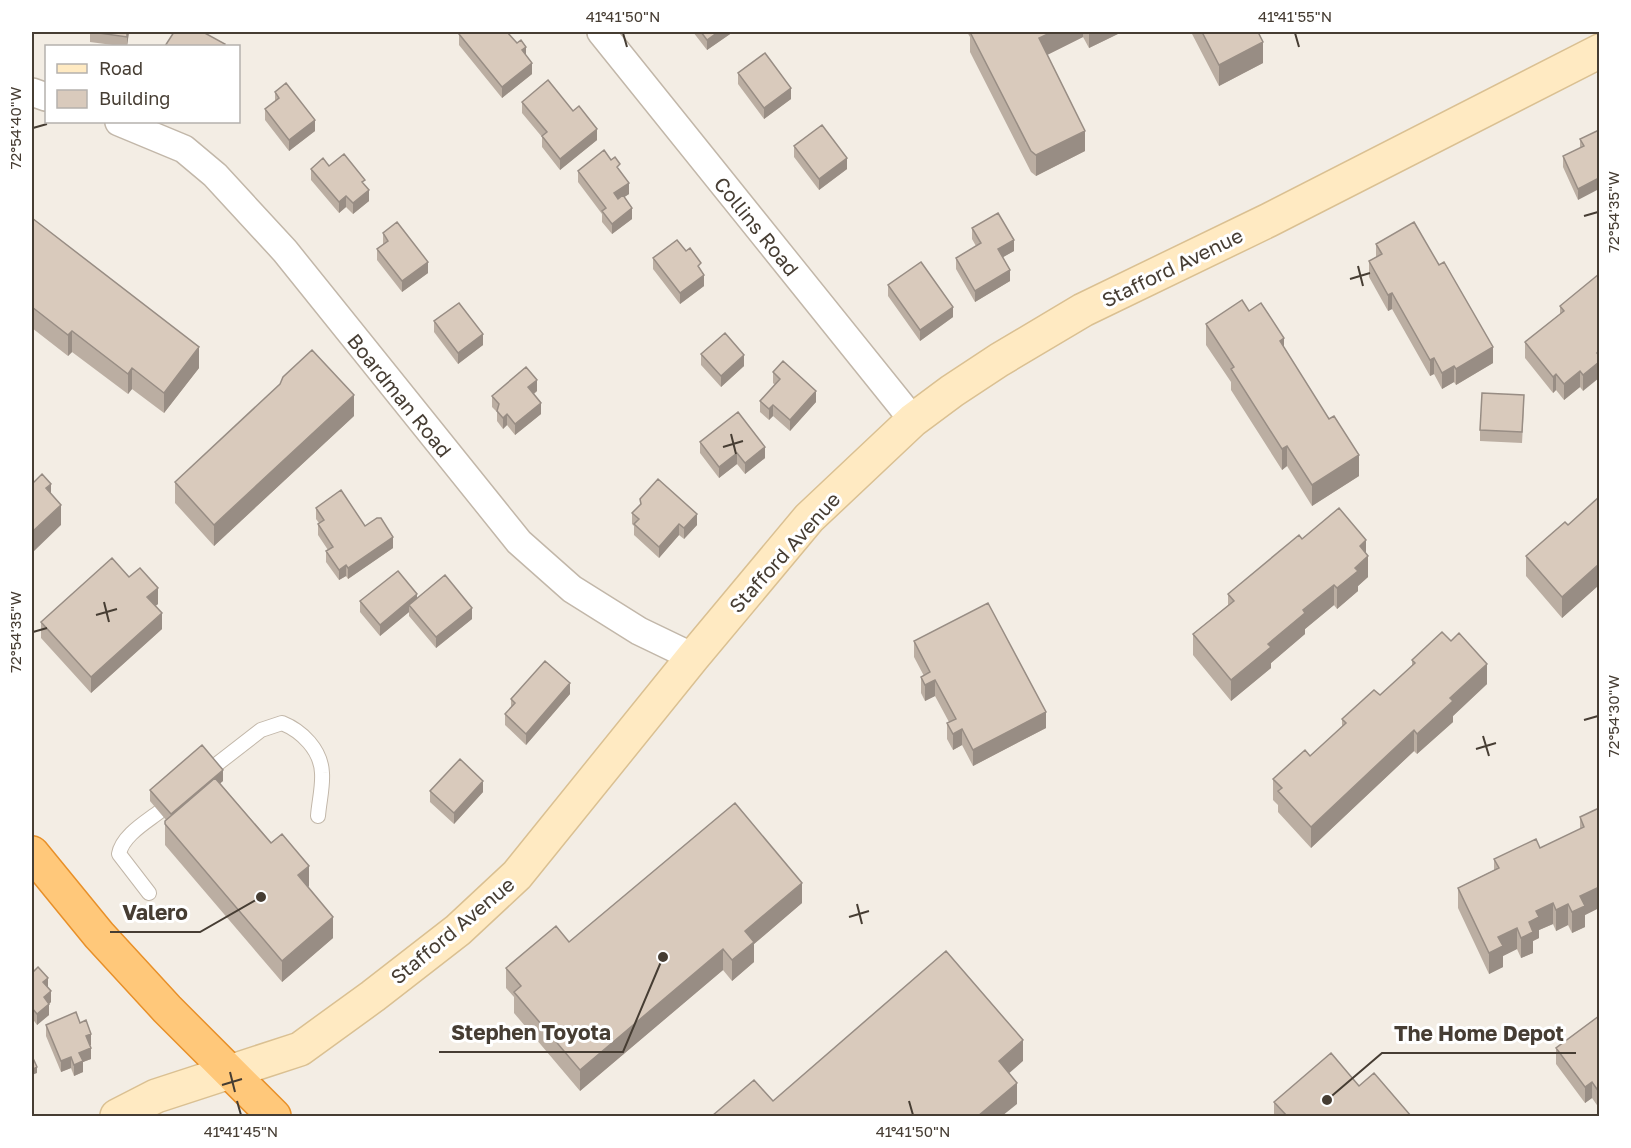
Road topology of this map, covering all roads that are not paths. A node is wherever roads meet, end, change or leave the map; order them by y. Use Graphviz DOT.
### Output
graph roads {
  1 [pos="602,32"];
  2 [pos="1599,51"];
  3 [pos="121,123"];
  4 [pos="914,420"];
  5 [pos="693,657"];
  6 [pos="212,768"];
  7 [pos="159,812"];
  8 [pos="318,816"];
  9 [pos="32,853"];
  10 [pos="149,893"];
  11 [pos="229,1072"];
  12 [pos="117,1116"];
  13 [pos="273,1116"];
  1 -- 4 [label="street, Collins Road"];
  2 -- 4 [label="main road, Stafford Avenue"];
  3 -- 5 [label="street, Boardman Road"];
  4 -- 5 [label="main road, Stafford Avenue"];
  5 -- 11 [label="main road, Stafford Avenue"];
  6 -- 8 [label="lane"];
  7 -- 10 [label="lane"];
  9 -- 11 [label="highway"];
  11 -- 12 [label="main road, Stafford Avenue"];
  11 -- 13 [label="highway"];
}
